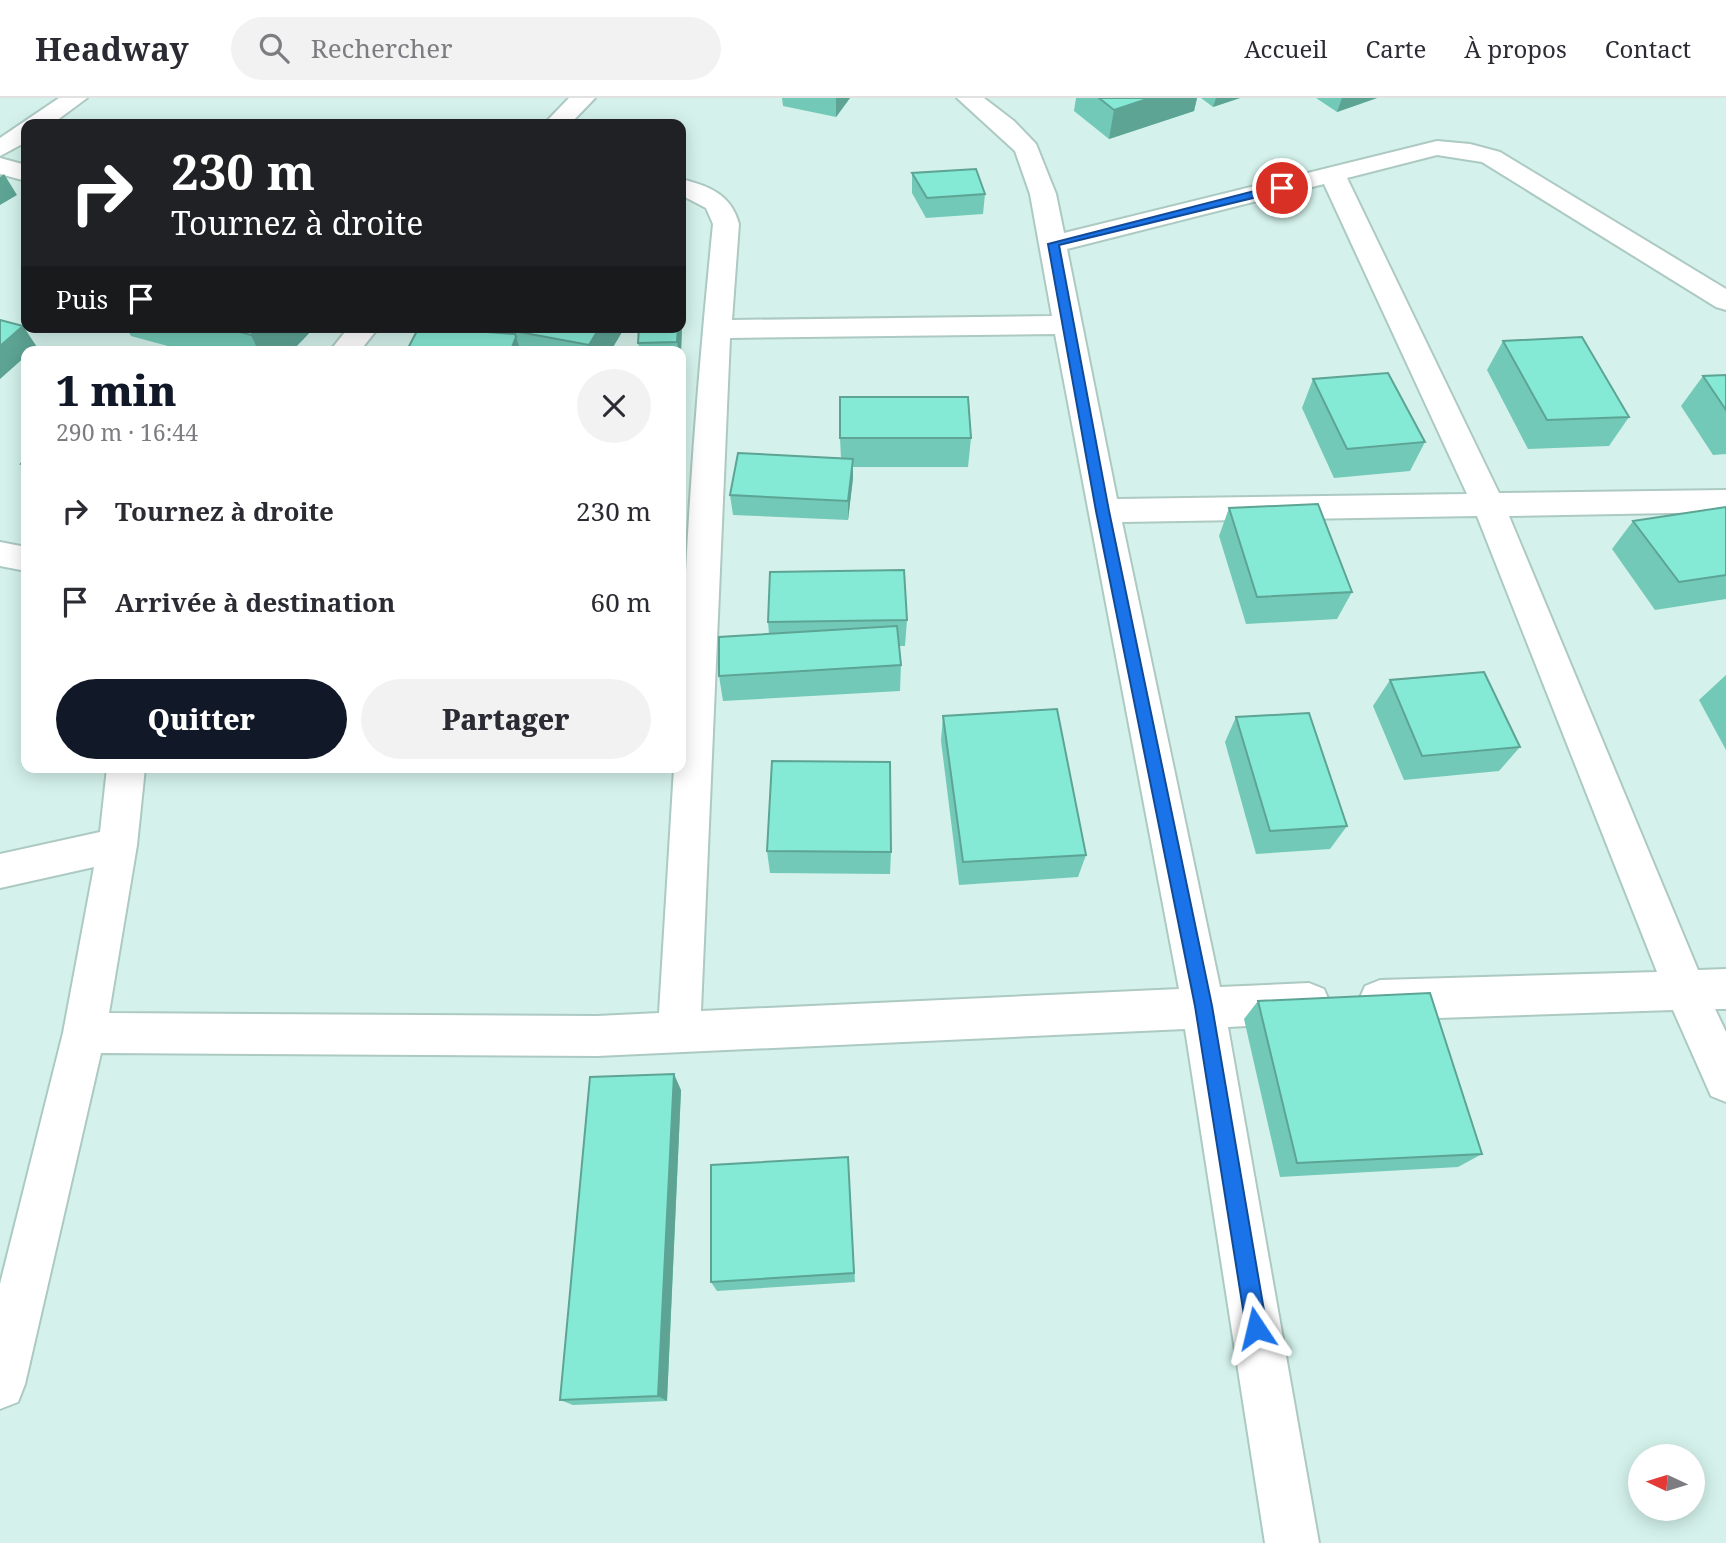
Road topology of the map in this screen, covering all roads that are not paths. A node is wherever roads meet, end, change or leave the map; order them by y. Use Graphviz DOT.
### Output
graph roads {
  1 [pos="583,98"];
  2 [pos="969,98"];
  3 [pos="72,99"];
  4 [pos="43,119"];
  5 [pos="561,119"];
  6 [pos="21,134"];
  7 [pos="0,149"];
  8 [pos="0,166"];
  9 [pos="21,172"];
  10 [pos="1333,175"];
  11 [pos="686,189"];
  12 [pos="1053,244"];
  13 [pos="1726,302"];
  14 [pos="1069,325"];
  15 [pos="717,329"];
  16 [pos="694,451"];
  17 [pos="1726,501"];
  18 [pos="1489,506"];
  19 [pos="1103,511"];
  20 [pos="0,554"];
  21 [pos="21,558"];
  22 [pos="686,761"];
  23 [pos="125,773"];
  24 [pos="686,773"];
  25 [pos="118,845"];
  26 [pos="0,871"];
  27 [pos="1706,990"];
  28 [pos="1203,1006"];
  29 [pos="679,1032"];
  30 [pos="84,1033"];
  31 [pos="1726,1081"];
  32 [pos="1,1386"];
  33 [pos="1292,1543"];
  1 -- 5 [label="street"];
  2 -- 12 [label="street"];
  3 -- 4 [label="street"];
  6 -- 7 [label="street"];
  8 -- 9 [label="street"];
  10 -- 12 [label="street"];
  10 -- 13 [label="street"];
  10 -- 18 [label="street"];
  11 -- 15 [label="street"];
  12 -- 14 [label="street"];
  14 -- 15 [label="street"];
  14 -- 19 [label="street"];
  15 -- 16 [label="street"];
  16 -- 22 [label="street"];
  17 -- 18 [label="street"];
  18 -- 19 [label="street"];
  18 -- 27 [label="street"];
  19 -- 28 [label="street"];
  20 -- 21 [label="street"];
  23 -- 25 [label="street"];
  24 -- 29 [label="street"];
  25 -- 26 [label="street"];
  25 -- 30 [label="street"];
  27 -- 28 [label="street"];
  27 -- 31 [label="street"];
  28 -- 29 [label="street"];
  28 -- 33 [label="street"];
  29 -- 30 [label="street"];
  30 -- 32 [label="street"];
}
